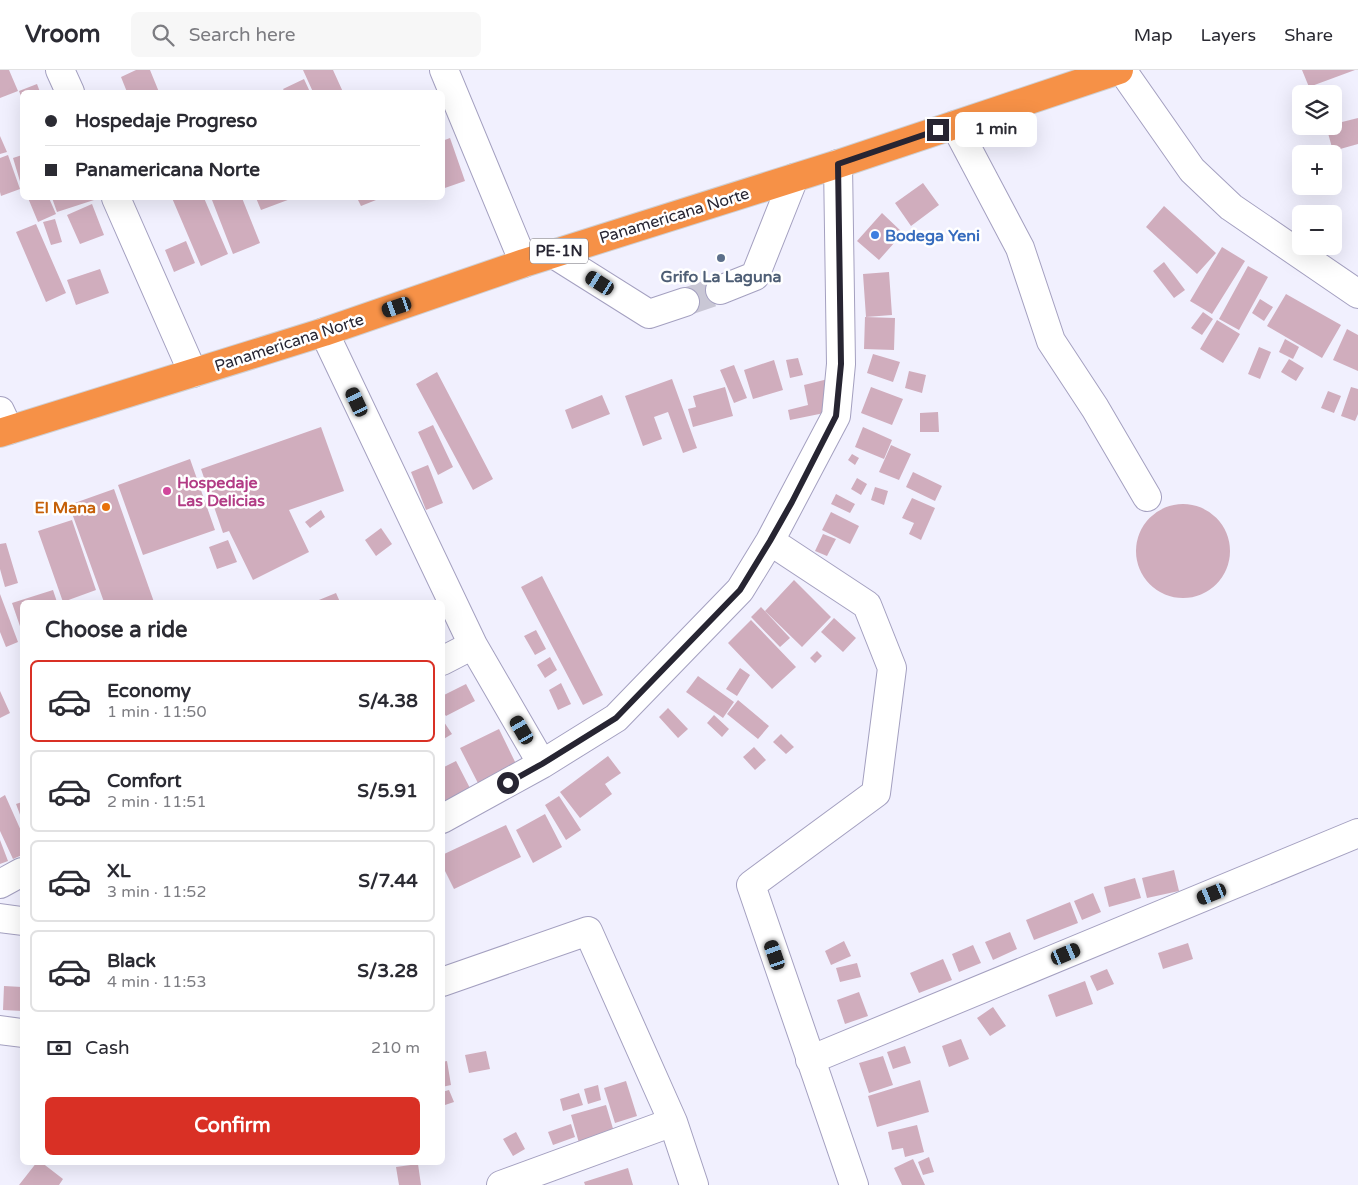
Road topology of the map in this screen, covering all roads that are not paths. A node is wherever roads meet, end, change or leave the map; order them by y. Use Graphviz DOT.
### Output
graph roads {
  1 [pos="60,70"];
  2 [pos="444,70"];
  3 [pos="1120,70"];
  4 [pos="69,90"];
  5 [pos="955,125"];
  6 [pos="838,164"];
  7 [pos="794,178"];
  8 [pos="117,200"];
  9 [pos="552,253"];
  10 [pos="524,262"];
  11 [pos="720,290"];
  12 [pos="1358,294"];
  13 [pos="685,302"];
  14 [pos="324,332"];
  15 [pos="193,373"];
  16 [pos="3,425"];
  17 [pos="1148,496"];
  18 [pos="770,541"];
  19 [pos="473,645"];
  20 [pos="445,659"];
  21 [pos="542,764"];
  22 [pos="445,817"];
  23 [pos="1358,833"];
  24 [pos="20,873"];
  25 [pos="0,884"];
  26 [pos="0,918"];
  27 [pos="20,921"];
  28 [pos="445,981"];
  29 [pos="0,1030"];
  30 [pos="20,1033"];
  31 [pos="810,1060"];
  32 [pos="673,1122"];
  33 [pos="501,1185"];
  34 [pos="694,1185"];
  35 [pos="854,1185"];
  1 -- 4 [label="street"];
  2 -- 10 [label="street"];
  3 -- 5 [label="highway, Panamericana Norte / PE-1N"];
  3 -- 12 [label="street"];
  5 -- 6 [label="highway, Panamericana Norte / PE-1N"];
  5 -- 17 [label="street"];
  6 -- 7 [label="highway, Panamericana Norte / PE-1N"];
  6 -- 18 [label="street"];
  7 -- 9 [label="highway, Panamericana Norte / PE-1N"];
  7 -- 11 [label="street"];
  8 -- 15 [label="street"];
  9 -- 10 [label="highway, Panamericana Norte / PE-1N"];
  9 -- 13 [label="street"];
  10 -- 14 [label="highway, Panamericana Norte / PE-1N"];
  14 -- 15 [label="highway, Panamericana Norte / PE-1N"];
  14 -- 19 [label="street"];
  15 -- 16 [label="highway, Panamericana Norte / PE-1N"];
  18 -- 21 [label="street"];
  18 -- 31 [label="street"];
  19 -- 20 [label="street"];
  19 -- 21 [label="street"];
  21 -- 22 [label="street"];
  23 -- 31 [label="street"];
  24 -- 25 [label="street"];
  26 -- 27 [label="street"];
  28 -- 32 [label="street"];
  29 -- 30 [label="street"];
  31 -- 35 [label="street"];
  32 -- 33 [label="street"];
  32 -- 34 [label="street"];
}
